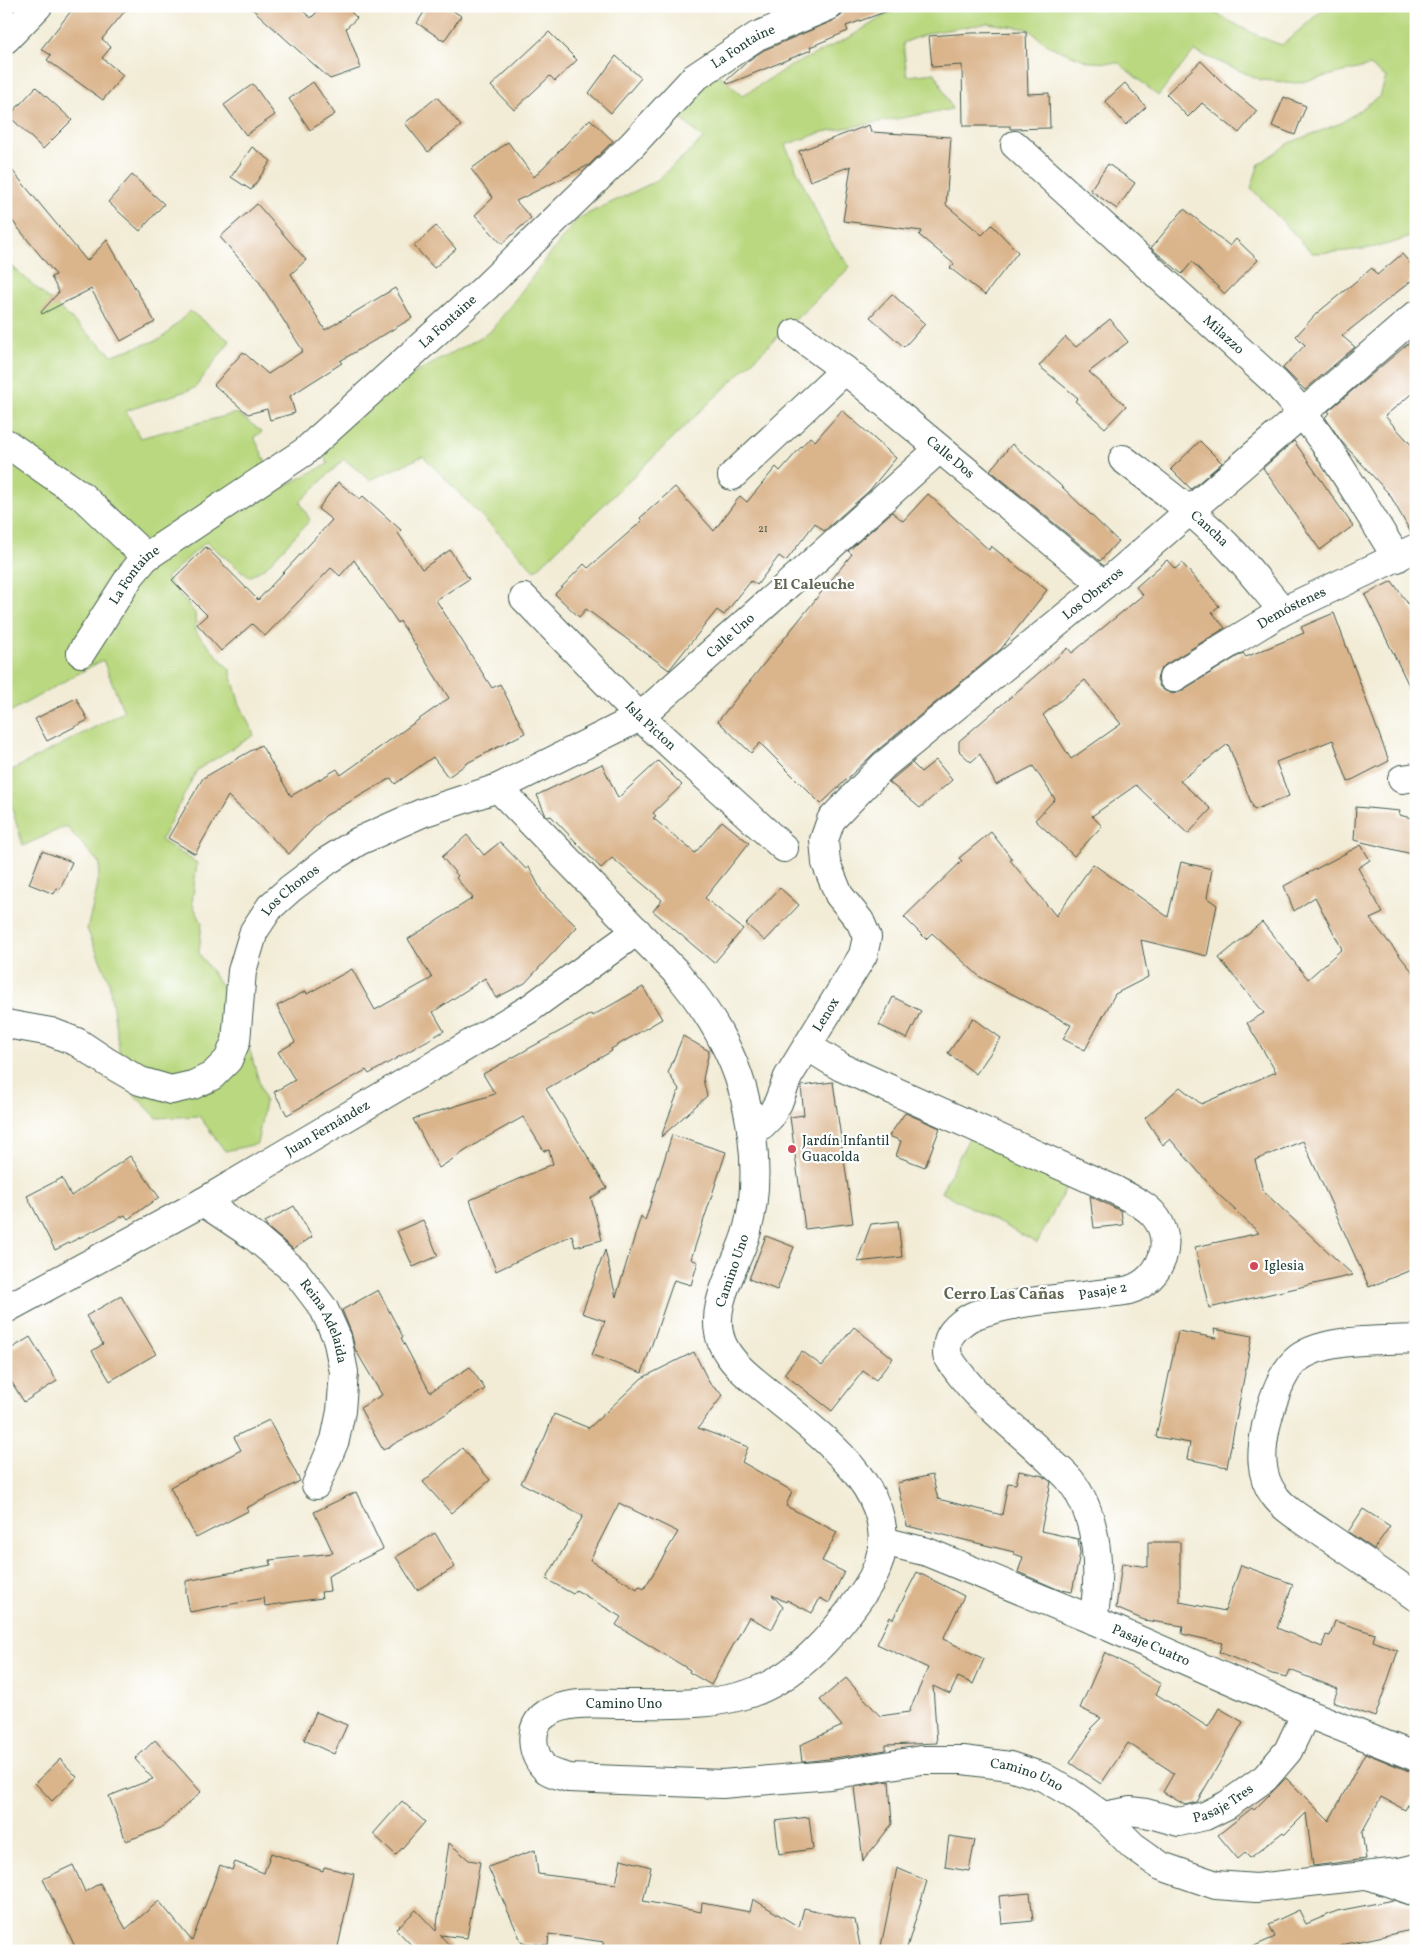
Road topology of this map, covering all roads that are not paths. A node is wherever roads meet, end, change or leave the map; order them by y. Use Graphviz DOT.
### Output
graph roads {
  1 [pos="38,6"];
  2 [pos="829,6"];
  3 [pos="6,39"];
  4 [pos="1015,145"];
  5 [pos="1416,315"];
  6 [pos="795,333"];
  7 [pos="845,370"];
  8 [pos="1303,413"];
  9 [pos="6,444"];
  10 [pos="939,449"];
  11 [pos="1123,459"];
  12 [pos="732,476"];
  13 [pos="1190,511"];
  14 [pos="1406,553"];
  15 [pos="146,557"];
  16 [pos="1104,586"];
  17 [pos="524,598"];
  18 [pos="1283,610"];
  19 [pos="81,653"];
  20 [pos="1173,678"];
  21 [pos="640,718"];
  22 [pos="498,788"];
  23 [pos="784,848"];
  24 [pos="839,895"];
  25 [pos="637,931"];
  26 [pos="6,1024"];
  27 [pos="808,1046"];
  28 [pos="751,1129"];
  29 [pos="203,1202"];
  30 [pos="6,1308"];
  31 [pos="1416,1339"];
  32 [pos="316,1485"];
  33 [pos="883,1541"];
  34 [pos="1416,1597"];
  35 [pos="1093,1620"];
  36 [pos="1306,1713"];
  37 [pos="1416,1757"];
  38 [pos="1103,1816"];
  39 [pos="1416,1868"];
  40 [pos="1368,1875"];
  41 [pos="1416,1892"];
  1 -- 3 [label="street"];
  2 -- 15 [label="street, La Fontaine"];
  4 -- 8 [label="street, Milazzo"];
  5 -- 8 [label="street, Los Obreros"];
  6 -- 7 [label="street, Calle Dos"];
  7 -- 10 [label="street, Calle Dos"];
  7 -- 12 [label="street"];
  8 -- 13 [label="street, Los Obreros"];
  8 -- 14 [label="street, Milazzo"];
  9 -- 15 [label="street"];
  10 -- 16 [label="street, Calle Dos"];
  10 -- 21 [label="street, Calle Uno"];
  11 -- 13 [label="street, Cancha"];
  13 -- 16 [label="street, Los Obreros"];
  13 -- 18 [label="street, Cancha"];
  14 -- 18 [label="street, Demóstenes"];
  15 -- 19 [label="street, La Fontaine"];
  16 -- 24 [label="street, Los Obreros"];
  17 -- 21 [label="street, Isla Picton"];
  18 -- 20 [label="street, Demóstenes"];
  21 -- 22 [label="street, Calle Uno"];
  21 -- 23 [label="street, Isla Picton"];
  22 -- 25 [label="street"];
  22 -- 26 [label="street, Los Chonos"];
  24 -- 27 [label="street, Lenox"];
  25 -- 28 [label="street, Camino Uno"];
  25 -- 29 [label="street, Juan Fernández"];
  27 -- 28 [label="street, Lenox"];
  27 -- 35 [label="street, Pasaje 2"];
  28 -- 33 [label="street, Camino Uno"];
  29 -- 30 [label="street, Juan Fernández"];
  29 -- 32 [label="street, Reina Adelaida"];
  31 -- 34 [label="street"];
  33 -- 35 [label="street, Pasaje Cuatro"];
  33 -- 38 [label="street, Camino Uno"];
  35 -- 36 [label="street, Pasaje Cuatro"];
  36 -- 37 [label="street, Pasaje Cuatro"];
  36 -- 38 [label="street, Pasaje Tres"];
  38 -- 40 [label="street, Camino Uno"];
  39 -- 40 [label="street, Camino Uno"];
  40 -- 41 [label="street"];
}
